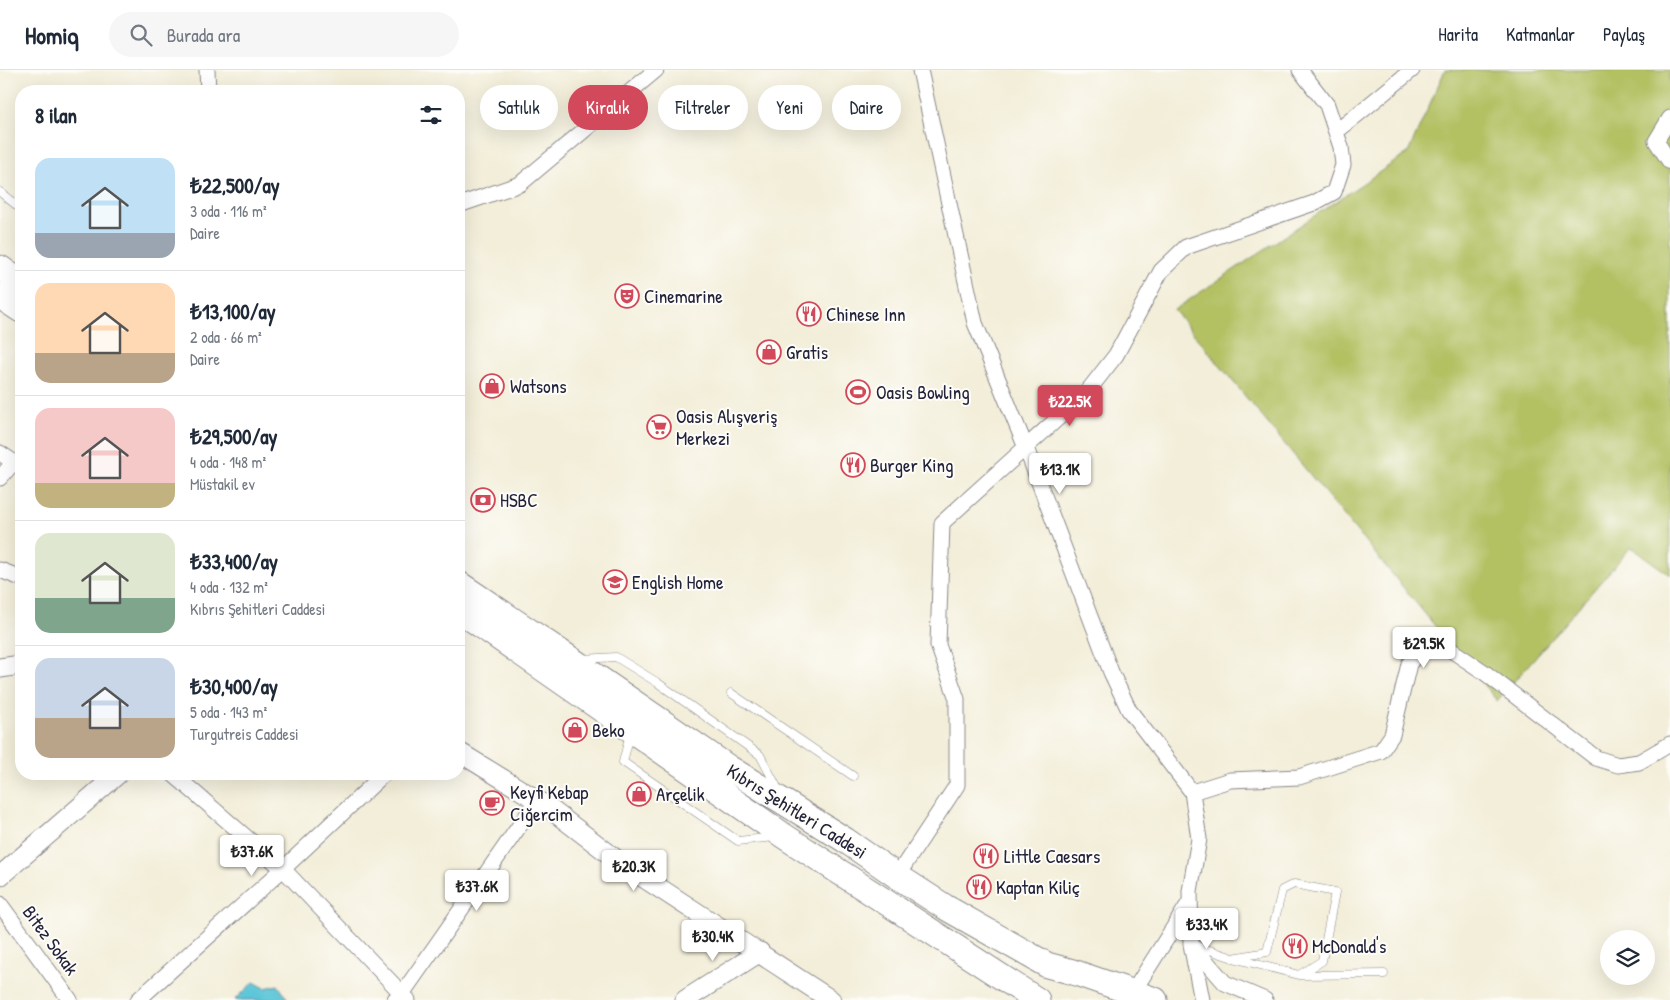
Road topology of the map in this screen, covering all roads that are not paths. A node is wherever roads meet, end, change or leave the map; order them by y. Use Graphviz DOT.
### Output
graph roads {
  1 [pos="207,70"];
  2 [pos="656,70"];
  3 [pos="920,70"];
  4 [pos="1300,70"];
  5 [pos="1412,71"];
  6 [pos="208,85"];
  7 [pos="1670,118"];
  8 [pos="1336,132"];
  9 [pos="1670,162"];
  10 [pos="0,192"];
  11 [pos="465,203"];
  12 [pos="15,204"];
  13 [pos="0,268"];
  14 [pos="15,279"];
  15 [pos="0,296"];
  16 [pos="15,306"];
  17 [pos="1026,448"];
  18 [pos="0,453"];
  19 [pos="15,462"];
  20 [pos="15,466"];
  21 [pos="0,478"];
  22 [pos="0,570"];
  23 [pos="15,576"];
  24 [pos="465,588"];
  25 [pos="465,614"];
  26 [pos="15,666"];
  27 [pos="0,668"];
  28 [pos="730,693"];
  29 [pos="1670,744"];
  30 [pos="465,756"];
  31 [pos="853,776"];
  32 [pos="111,780"];
  33 [pos="179,780"];
  34 [pos="378,780"];
  35 [pos="1192,792"];
  36 [pos="539,801"];
  37 [pos="283,869"];
  38 [pos="0,876"];
  39 [pos="897,876"];
  40 [pos="1189,903"];
  41 [pos="0,904"];
  42 [pos="1191,944"];
  43 [pos="760,952"];
  44 [pos="1233,958"];
  45 [pos="1384,974"];
  46 [pos="1299,975"];
  47 [pos="1139,997"];
  48 [pos="401,998"];
  49 [pos="70,1000"];
  50 [pos="138,1000"];
  51 [pos="685,1000"];
  52 [pos="831,1000"];
  53 [pos="1037,1000"];
  54 [pos="1202,1000"];
  55 [pos="1265,1000"];
  1 -- 6 [label="street"];
  2 -- 11 [label="street"];
  3 -- 17 [label="street"];
  4 -- 8 [label="street"];
  5 -- 8 [label="street"];
  7 -- 9 [label="street"];
  8 -- 17 [label="street"];
  10 -- 12 [label="lane"];
  13 -- 14 [label="highway"];
  15 -- 16 [label="highway"];
  17 -- 35 [label="street"];
  17 -- 39 [label="street"];
  18 -- 19 [label="street"];
  20 -- 21 [label="street"];
  22 -- 23 [label="street"];
  24 -- 39 [label="highway, Kıbrıs Şehitleri Caddesi"];
  25 -- 53 [label="highway, Kıbrıs Şehitleri Caddesi"];
  26 -- 27 [label="street"];
  28 -- 31 [label="lane"];
  29 -- 35 [label="street"];
  30 -- 36 [label="street"];
  32 -- 38 [label="street"];
  33 -- 37 [label="street"];
  34 -- 37 [label="street"];
  35 -- 40 [label="street"];
  36 -- 43 [label="street"];
  36 -- 48 [label="street"];
  37 -- 48 [label="street"];
  37 -- 50 [label="street"];
  39 -- 47 [label="highway, Kıbrıs Şehitleri Caddesi"];
  40 -- 42 [label="street"];
  40 -- 47 [label="street"];
  41 -- 49 [label="street, Bitez Sokak"];
  42 -- 44 [label="lane"];
  42 -- 54 [label="street"];
  42 -- 55 [label="street"];
  43 -- 51 [label="street"];
  43 -- 52 [label="street"];
  44 -- 46 [label="lane"];
  44 -- 46 [label="lane"];
  45 -- 46 [label="lane"];
}
